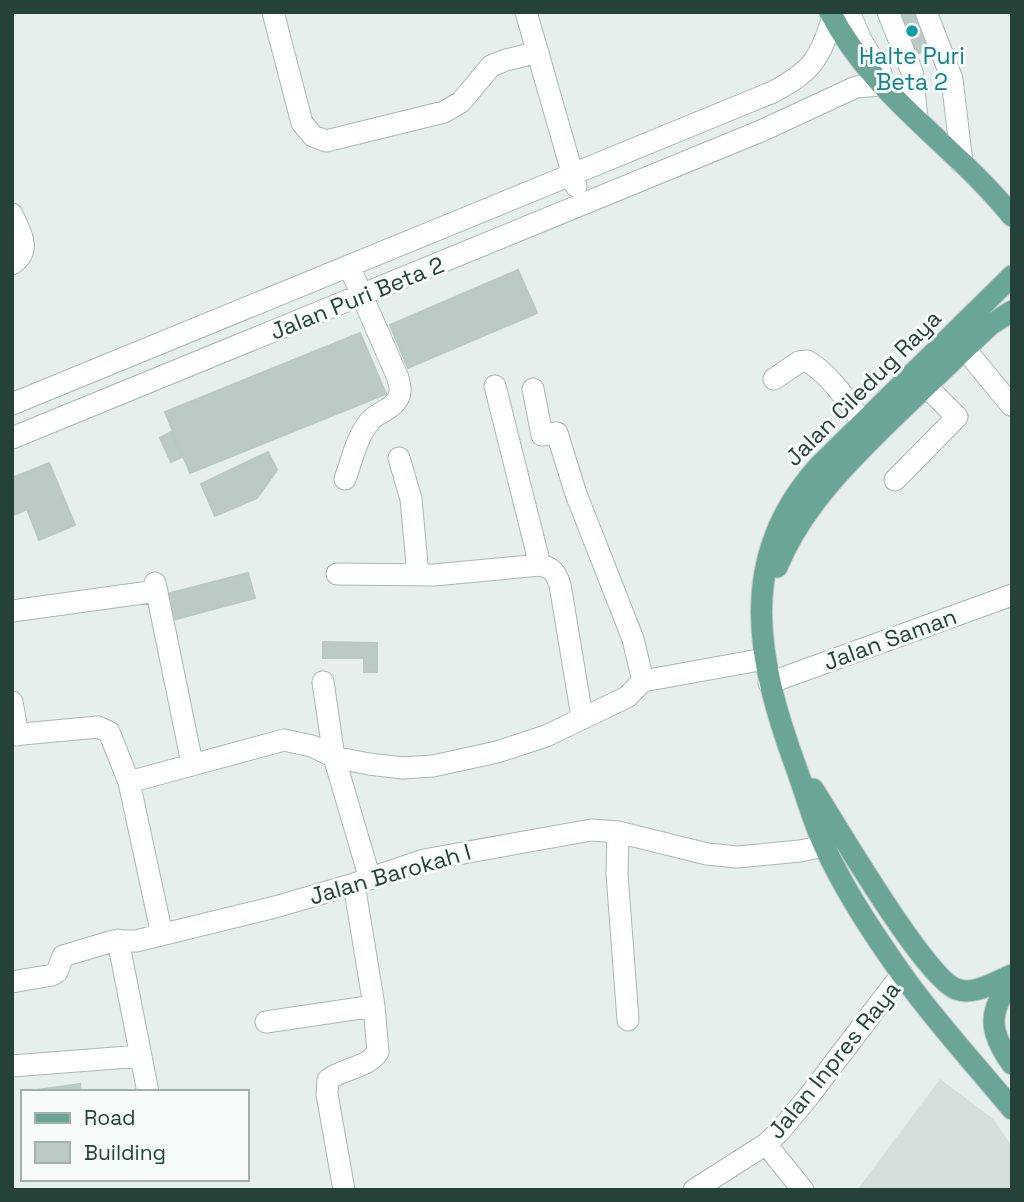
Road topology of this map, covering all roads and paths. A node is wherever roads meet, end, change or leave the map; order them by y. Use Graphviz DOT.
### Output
graph roads {
  1 [pos="273,12"];
  2 [pos="526,12"];
  3 [pos="888,12"];
  4 [pos="926,12"];
  5 [pos="838,14"];
  6 [pos="538,52"];
  7 [pos="773,92"];
  8 [pos="889,92"];
  9 [pos="788,118"];
  10 [pos="917,118"];
  11 [pos="684,128"];
  12 [pos="700,155"];
  13 [pos="962,163"];
  14 [pos="573,174"];
  15 [pos="581,205"];
  16 [pos="12,214"];
  17 [pos="1012,216"];
  18 [pos="442,228"];
  19 [pos="455,257"];
  20 [pos="12,264"];
  21 [pos="349,266"];
  22 [pos="1012,276"];
  23 [pos="362,296"];
  24 [pos="1012,311"];
  25 [pos="965,349"];
  26 [pos="774,379"];
  27 [pos="495,386"];
  28 [pos="926,386"];
  29 [pos="533,389"];
  30 [pos="12,404"];
  31 [pos="1011,405"];
  32 [pos="863,423"];
  33 [pos="12,438"];
  34 [pos="399,458"];
  35 [pos="345,478"];
  36 [pos="895,480"];
  37 [pos="540,565"];
  38 [pos="337,574"];
  39 [pos="418,575"];
  40 [pos="1012,595"];
  41 [pos="12,611"];
  42 [pos="761,615"];
  43 [pos="764,659"];
  44 [pos="643,681"];
  45 [pos="323,682"];
  46 [pos="769,683"];
  47 [pos="12,702"];
  48 [pos="582,717"];
  49 [pos="15,735"];
  50 [pos="790,751"];
  51 [pos="334,757"];
  52 [pos="192,763"];
  53 [pos="130,782"];
  54 [pos="618,832"];
  55 [pos="824,846"];
  56 [pos="362,881"];
  57 [pos="162,934"];
  58 [pos="118,940"];
  59 [pos="902,974"];
  60 [pos="1012,977"];
  61 [pos="12,982"];
  62 [pos="374,1006"];
  63 [pos="628,1020"];
  64 [pos="266,1022"];
  65 [pos="141,1056"];
  66 [pos="1012,1064"];
  67 [pos="12,1066"];
  68 [pos="148,1090"];
  69 [pos="1012,1109"];
  70 [pos="766,1144"];
  71 [pos="720,1183"];
  72 [pos="344,1190"];
  73 [pos="694,1190"];
  74 [pos="803,1190"];
  1 -- 6 [label="street"];
  2 -- 6 [label="street"];
  3 -- 10 [label="street"];
  4 -- 13 [label="street"];
  5 -- 7 [label="street, Jalan Puri Beta 2"];
  5 -- 8 [label="main road"];
  6 -- 14 [label="street"];
  7 -- 9 [label="street"];
  7 -- 11 [label="street, Jalan Puri Beta 2"];
  8 -- 9 [label="street, Jalan Puri Beta 2"];
  8 -- 10 [label="main road"];
  9 -- 12 [label="street, Jalan Puri Beta 2"];
  10 -- 13 [label="main road"];
  11 -- 12 [label="street"];
  11 -- 14 [label="street, Jalan Puri Beta 2"];
  12 -- 15 [label="street, Jalan Puri Beta 2"];
  13 -- 17 [label="main road"];
  14 -- 15 [label="street"];
  14 -- 18 [label="street, Jalan Puri Beta 2"];
  15 -- 19 [label="street, Jalan Puri Beta 2"];
  16 -- 20 [label="street"];
  18 -- 19 [label="street"];
  18 -- 21 [label="street, Jalan Puri Beta 2"];
  19 -- 23 [label="street, Jalan Puri Beta 2"];
  21 -- 23 [label="street"];
  21 -- 30 [label="street, Jalan Puri Beta 2"];
  22 -- 32 [label="main road, Jalan Ciledug Raya"];
  23 -- 33 [label="street, Jalan Puri Beta 2"];
  23 -- 35 [label="street"];
  24 -- 25 [label="main road"];
  25 -- 28 [label="main road"];
  25 -- 31 [label="street"];
  26 -- 32 [label="street"];
  27 -- 37 [label="street"];
  28 -- 36 [label="street"];
  28 -- 42 [label="main road"];
  29 -- 44 [label="street"];
  32 -- 42 [label="main road, Jalan Ciledug Raya"];
  34 -- 39 [label="street"];
  37 -- 39 [label="street"];
  37 -- 48 [label="street"];
  38 -- 39 [label="street"];
  40 -- 46 [label="street, Jalan Saman"];
  41 -- 52 [label="street"];
  42 -- 43 [label="main road, Jalan Ciledug Raya"];
  43 -- 44 [label="street"];
  43 -- 46 [label="main road, Jalan Ciledug Raya"];
  44 -- 48 [label="street"];
  45 -- 51 [label="street"];
  46 -- 50 [label="main road, Jalan Ciledug Raya"];
  47 -- 49 [label="street"];
  48 -- 51 [label="street"];
  49 -- 53 [label="street"];
  50 -- 55 [label="main road, Jalan Ciledug Raya"];
  50 -- 60 [label="main road"];
  51 -- 52 [label="street"];
  51 -- 56 [label="street"];
  52 -- 53 [label="street"];
  53 -- 57 [label="street"];
  54 -- 55 [label="street, Jalan Barokah I"];
  54 -- 56 [label="street, Jalan Barokah I"];
  54 -- 63 [label="street"];
  55 -- 59 [label="main road, Jalan Ciledug Raya"];
  56 -- 57 [label="street, Jalan Barokah I"];
  56 -- 62 [label="street"];
  57 -- 58 [label="street, Jalan Barokah I"];
  58 -- 61 [label="street, Jalan Barokah I"];
  58 -- 65 [label="street"];
  59 -- 69 [label="main road, Jalan Ciledug Raya"];
  59 -- 70 [label="street, Jalan Inpres Raya"];
  60 -- 66 [label="main road"];
  62 -- 64 [label="street"];
  62 -- 72 [label="street"];
  65 -- 67 [label="street"];
  65 -- 68 [label="street"];
  70 -- 71 [label="street, Jalan Inpres Raya"];
  70 -- 74 [label="street"];
  71 -- 73 [label="street, Jalan Inpres Raya"];
}
